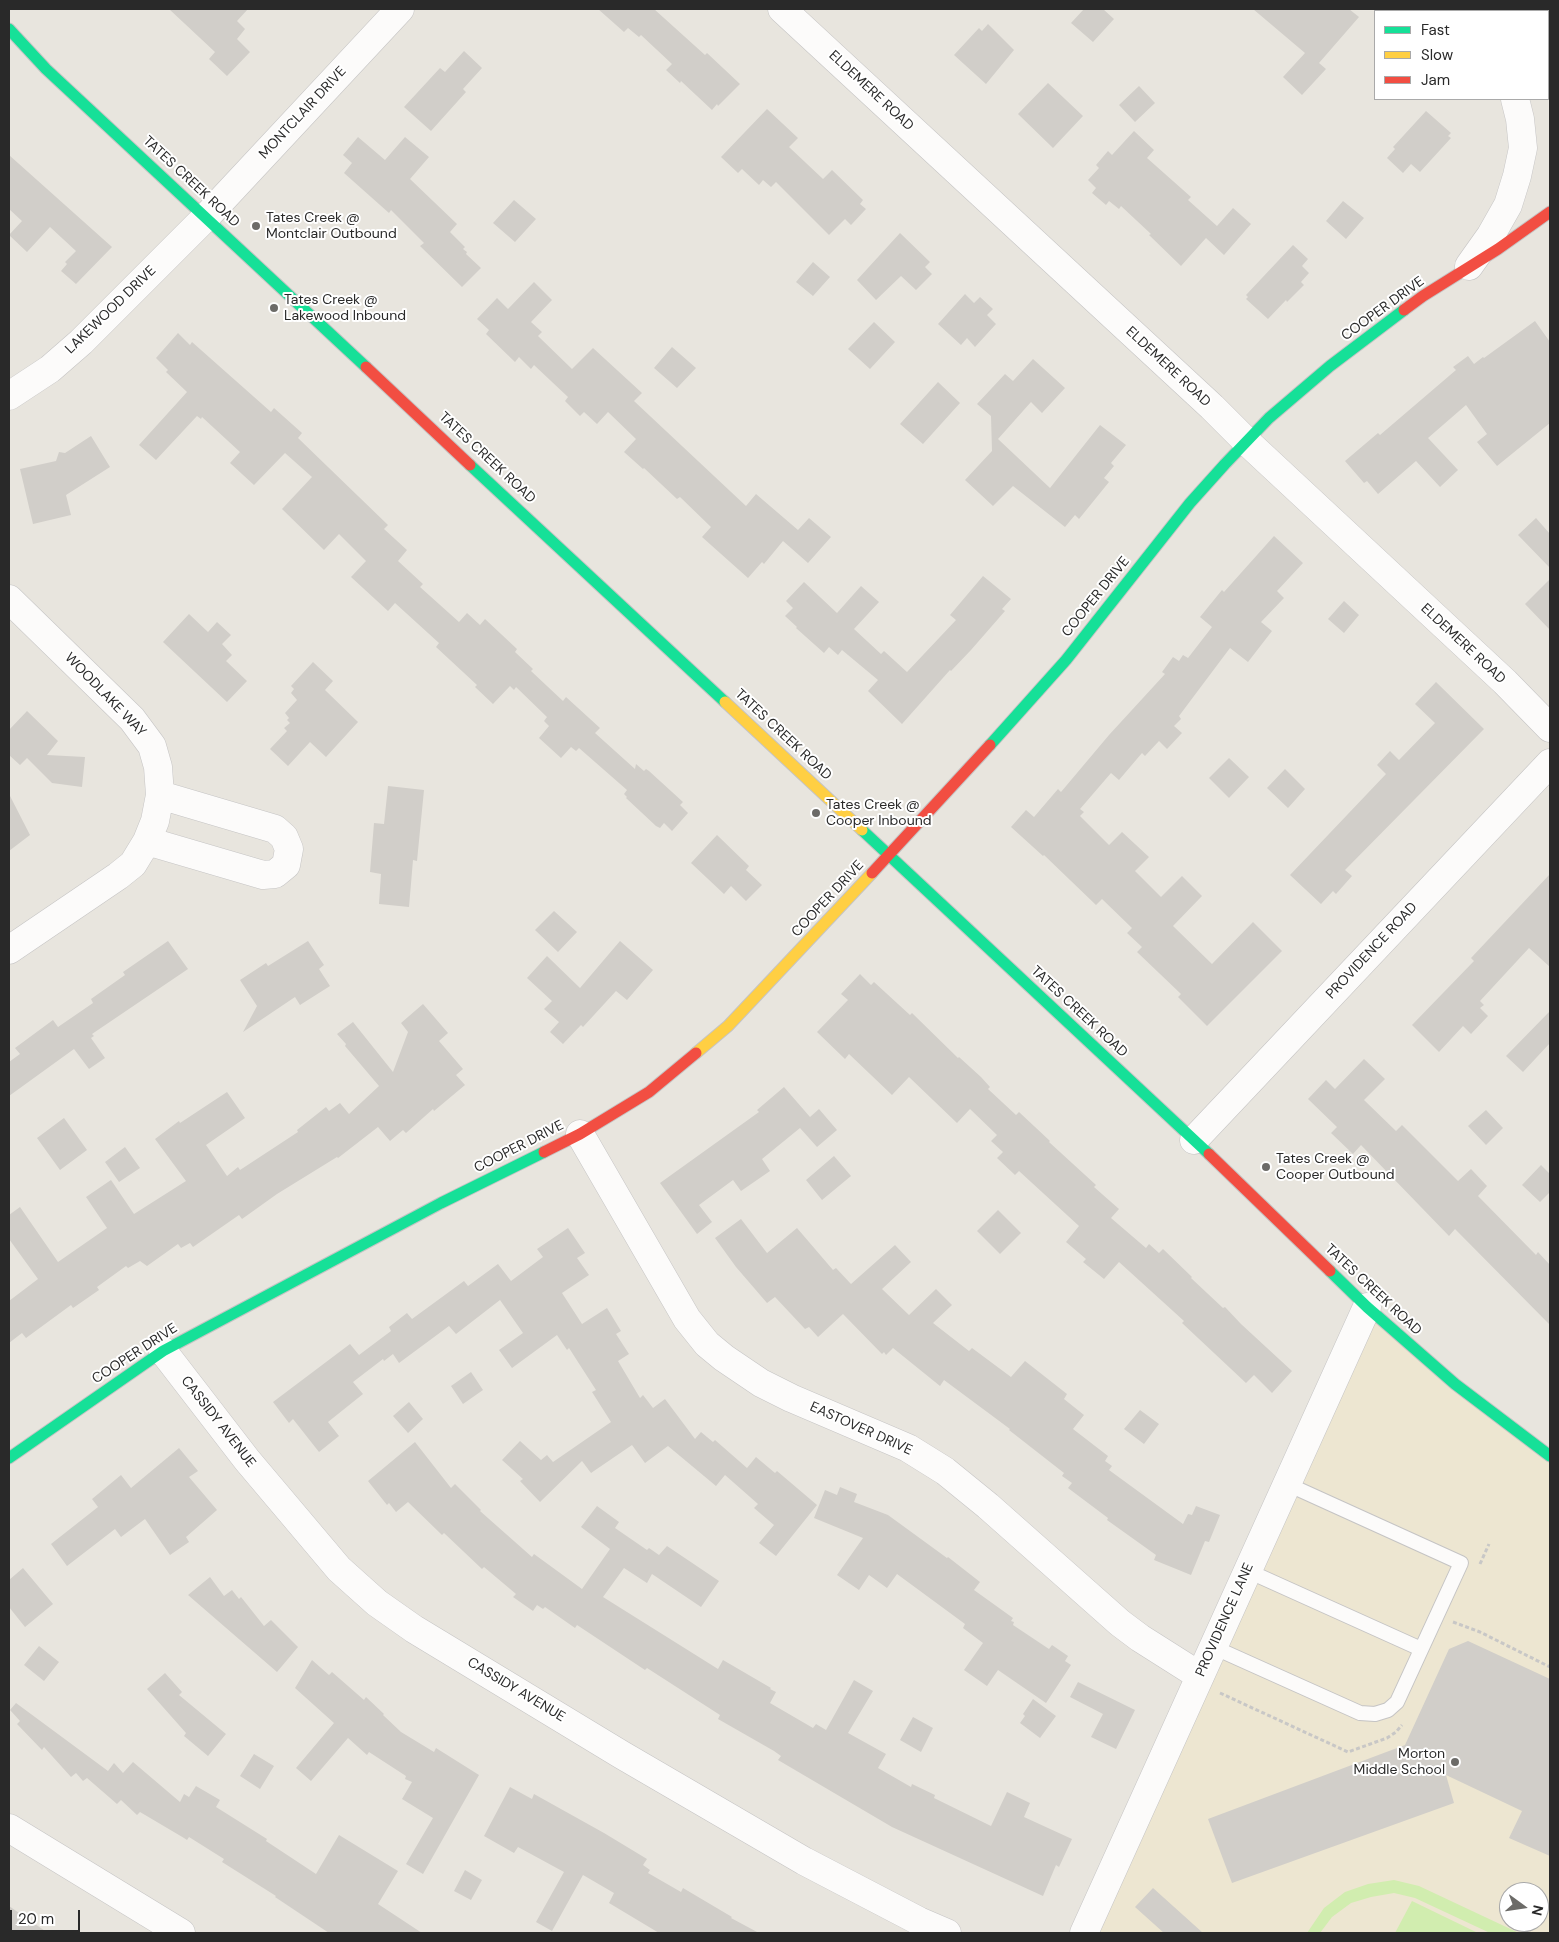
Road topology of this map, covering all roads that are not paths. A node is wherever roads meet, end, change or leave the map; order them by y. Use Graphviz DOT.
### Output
graph roads {
  1 [pos="400,9"];
  2 [pos="782,9"];
  3 [pos="9,29"];
  4 [pos="9,47"];
  5 [pos="46,69"];
  6 [pos="1515,100"];
  7 [pos="1550,212"];
  8 [pos="206,217"];
  9 [pos="1469,266"];
  10 [pos="9,396"];
  11 [pos="1246,442"];
  12 [pos="9,599"];
  13 [pos="1550,728"];
  14 [pos="1550,763"];
  15 [pos="160,795"];
  16 [pos="147,841"];
  17 [pos="889,855"];
  18 [pos="9,950"];
  19 [pos="580,1134"];
  20 [pos="1194,1140"];
  21 [pos="1367,1307"];
  22 [pos="163,1351"];
  23 [pos="1550,1456"];
  24 [pos="9,1458"];
  25 [pos="1287,1484"];
  26 [pos="1248,1570"];
  27 [pos="1213,1647"];
  28 [pos="1421,1649"];
  29 [pos="1199,1679"];
  30 [pos="9,1828"];
  31 [pos="181,1933"];
  32 [pos="947,1933"];
  33 [pos="1084,1933"];
  1 -- 8 [label="street, MONTCLAIR DRIVE"];
  2 -- 11 [label="street, ELDEMERE ROAD"];
  3 -- 5 [label="main road, TATES CREEK ROAD"];
  4 -- 5 [label="main road, TATES CREEK ROAD"];
  5 -- 8 [label="main road, TATES CREEK ROAD"];
  6 -- 9 [label="street"];
  7 -- 9 [label="main road, COOPER DRIVE"];
  8 -- 10 [label="street, LAKEWOOD DRIVE"];
  8 -- 17 [label="main road, TATES CREEK ROAD"];
  9 -- 11 [label="main road, COOPER DRIVE"];
  11 -- 13 [label="street, ELDEMERE ROAD"];
  11 -- 17 [label="main road, COOPER DRIVE"];
  12 -- 15 [label="street, WOODLAKE WAY"];
  14 -- 20 [label="street, PROVIDENCE ROAD"];
  15 -- 16 [label="street, WOODLAKE WAY"];
  15 -- 16 [label="street"];
  16 -- 18 [label="street, WOODLAKE WAY"];
  17 -- 19 [label="main road, COOPER DRIVE"];
  17 -- 20 [label="main road, TATES CREEK ROAD"];
  19 -- 22 [label="main road, COOPER DRIVE"];
  19 -- 29 [label="street, EASTOVER DRIVE"];
  20 -- 21 [label="main road, TATES CREEK ROAD"];
  21 -- 23 [label="main road, TATES CREEK ROAD"];
  21 -- 25 [label="street, PROVIDENCE LANE"];
  22 -- 24 [label="main road, COOPER DRIVE"];
  22 -- 32 [label="street, CASSIDY AVENUE"];
  25 -- 26 [label="street, PROVIDENCE LANE"];
  25 -- 28 [label="lane"];
  26 -- 27 [label="street, PROVIDENCE LANE"];
  26 -- 28 [label="lane"];
  27 -- 28 [label="lane"];
  27 -- 29 [label="street, PROVIDENCE LANE"];
  29 -- 33 [label="street, PROVIDENCE LANE"];
  30 -- 31 [label="street"];
}
